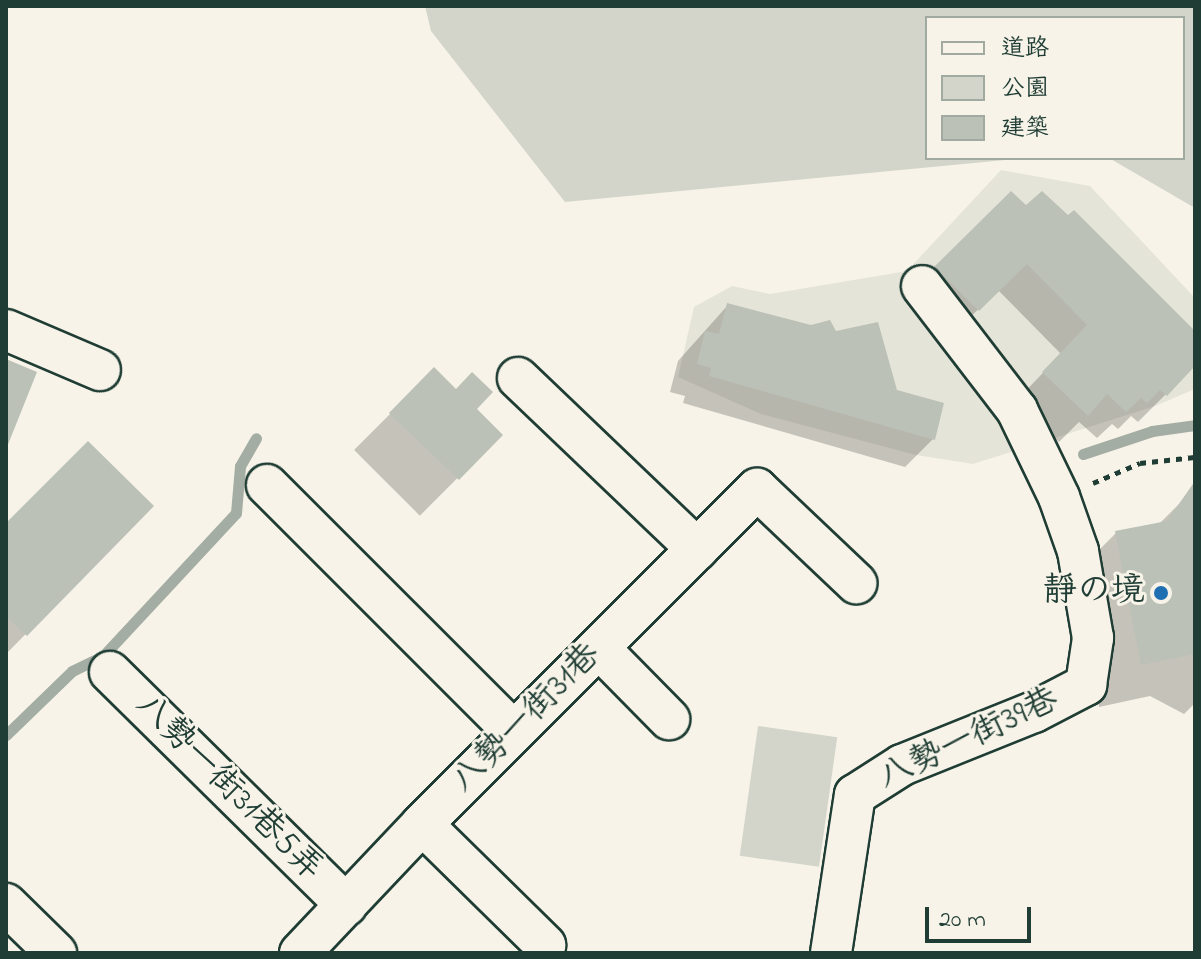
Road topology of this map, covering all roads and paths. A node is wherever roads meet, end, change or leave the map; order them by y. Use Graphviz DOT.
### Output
graph roads {
  1 [pos="922,286"];
  2 [pos="6,330"];
  3 [pos="100,370"];
  4 [pos="518,378"];
  5 [pos="1195,457"];
  6 [pos="267,485"];
  7 [pos="1059,497"];
  8 [pos="697,549"];
  9 [pos="856,583"];
  10 [pos="599,648"];
  11 [pos="110,672"];
  12 [pos="669,719"];
  13 [pos="514,732"];
  14 [pos="422,824"];
  15 [pos="6,904"];
  16 [pos="346,905"];
  17 [pos="545,945"];
  18 [pos="56,953"];
  19 [pos="300,953"];
  20 [pos="831,953"];
  1 -- 7 [label="street, 八勢一街39巷"];
  2 -- 3 [label="street"];
  4 -- 8 [label="street"];
  5 -- 7 [label="path"];
  6 -- 13 [label="street"];
  7 -- 20 [label="street, 八勢一街39巷"];
  8 -- 9 [label="street, 八勢一街31巷"];
  8 -- 10 [label="street, 八勢一街31巷"];
  10 -- 12 [label="street"];
  10 -- 13 [label="street, 八勢一街31巷"];
  11 -- 16 [label="street, 八勢一街31巷5弄"];
  13 -- 14 [label="street, 八勢一街31巷"];
  14 -- 16 [label="street, 八勢一街31巷"];
  14 -- 17 [label="street"];
  15 -- 18 [label="street"];
  16 -- 19 [label="street, 八勢一街31巷"];
}
